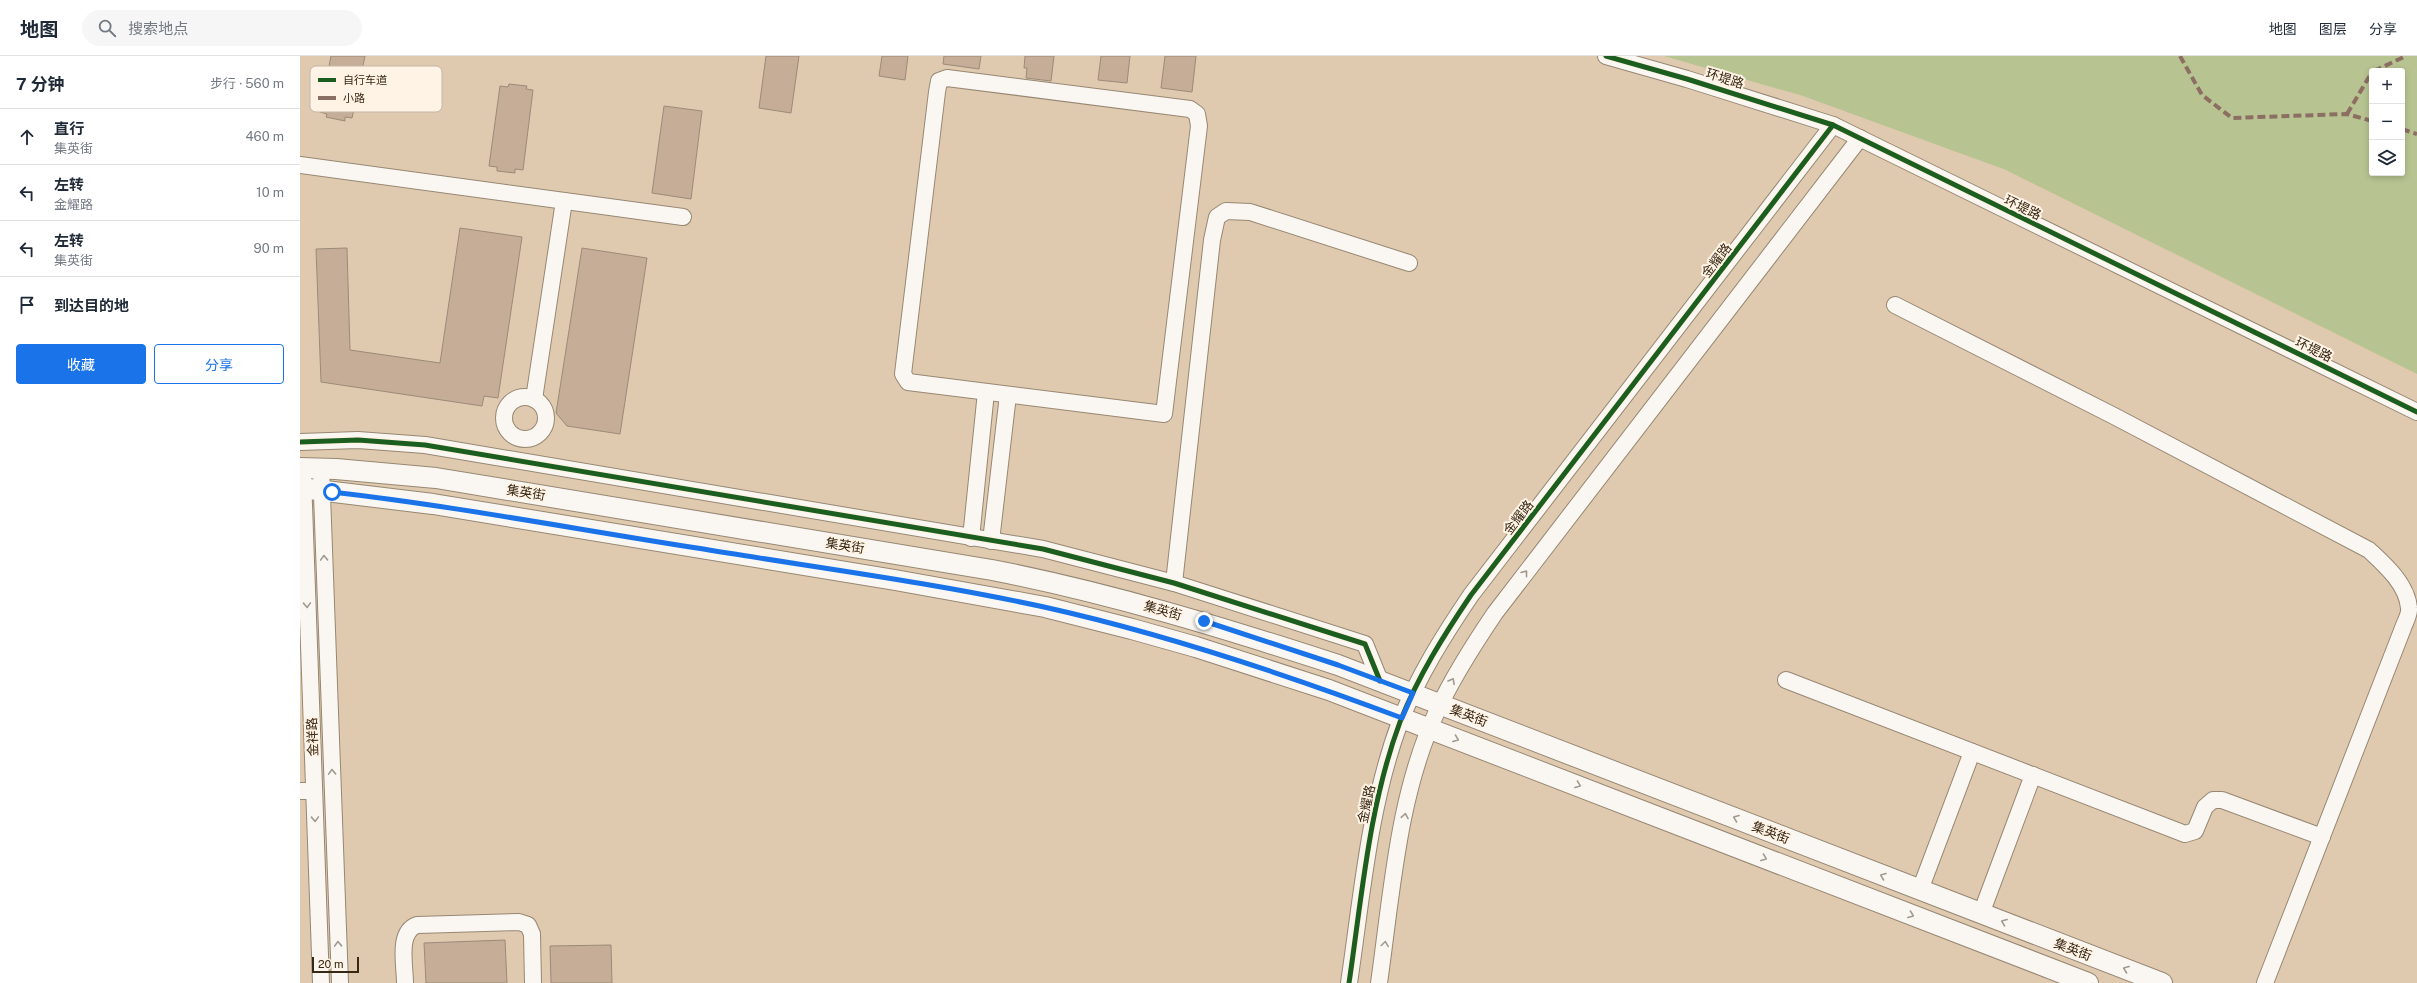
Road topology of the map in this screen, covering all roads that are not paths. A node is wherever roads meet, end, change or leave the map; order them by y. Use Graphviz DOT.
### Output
graph roads {
  1 [pos="1606,56"];
  2 [pos="1833,125"];
  3 [pos="1860,138"];
  4 [pos="300,165"];
  5 [pos="564,201"];
  6 [pos="683,217"];
  7 [pos="1408,263"];
  8 [pos="1895,305"];
  9 [pos="986,392"];
  10 [pos="1008,395"];
  11 [pos="534,399"];
  12 [pos="2417,412"];
  13 [pos="522,438"];
  14 [pos="300,442"];
  15 [pos="518,461"];
  16 [pos="308,468"];
  17 [pos="306,489"];
  18 [pos="970,538"];
  19 [pos="991,541"];
  20 [pos="1174,583"];
  21 [pos="1786,680"];
  22 [pos="1380,681"];
  23 [pos="1413,693"];
  24 [pos="1440,704"];
  25 [pos="1402,718"];
  26 [pos="1430,728"];
  27 [pos="1972,752"];
  28 [pos="2033,775"];
  29 [pos="307,791"];
  30 [pos="2322,837"];
  31 [pos="1920,890"];
  32 [pos="1981,914"];
  33 [pos="321,983"];
  34 [pos="340,983"];
  35 [pos="405,983"];
  36 [pos="533,983"];
  37 [pos="1349,983"];
  38 [pos="1379,983"];
  39 [pos="2088,983"];
  40 [pos="2162,983"];
  41 [pos="2265,983"];
  1 -- 2 [label="street, 环堤路"];
  2 -- 3 [label="street, 环堤路"];
  2 -- 23 [label="street, 金耀路"];
  3 -- 12 [label="street, 环堤路"];
  24 -- 3 [label="street, one-way"];
  4 -- 5 [label="street"];
  5 -- 6 [label="street"];
  5 -- 11 [label="street"];
  7 -- 20 [label="street"];
  8 -- 30 [label="street"];
  9 -- 10 [label="street"];
  9 -- 10 [label="street"];
  9 -- 18 [label="street"];
  10 -- 19 [label="street"];
  11 -- 13 [label="street"];
  11 -- 13 [label="street"];
  13 -- 15 [label="street"];
  14 -- 15 [label="street"];
  15 -- 18 [label="street"];
  16 -- 17 [label="street, 金祥路"];
  16 -- 22 [label="main road, 集英街"];
  17 -- 25 [label="main road, 集英街"];
  17 -- 29 [label="street, 金祥路, one-way"];
  34 -- 17 [label="street, 金祥路, one-way"];
  18 -- 19 [label="street"];
  19 -- 20 [label="street"];
  20 -- 22 [label="street"];
  21 -- 27 [label="street"];
  22 -- 23 [label="main road, 集英街"];
  23 -- 24 [label="main road, 集英街"];
  23 -- 25 [label="street, 金耀路"];
  24 -- 26 [label="street"];
  31 -- 24 [label="main road, 集英街, one-way"];
  25 -- 26 [label="main road, 集英街"];
  25 -- 37 [label="street, 金耀路"];
  38 -- 26 [label="street, one-way"];
  26 -- 39 [label="main road, 集英街, one-way"];
  27 -- 28 [label="street"];
  27 -- 31 [label="street"];
  28 -- 30 [label="street"];
  28 -- 32 [label="street"];
  29 -- 33 [label="street, 金祥路, one-way"];
  30 -- 41 [label="street"];
  31 -- 32 [label="main road, 集英街"];
  40 -- 32 [label="main road, 集英街, one-way"];
  35 -- 36 [label="street"];
}
